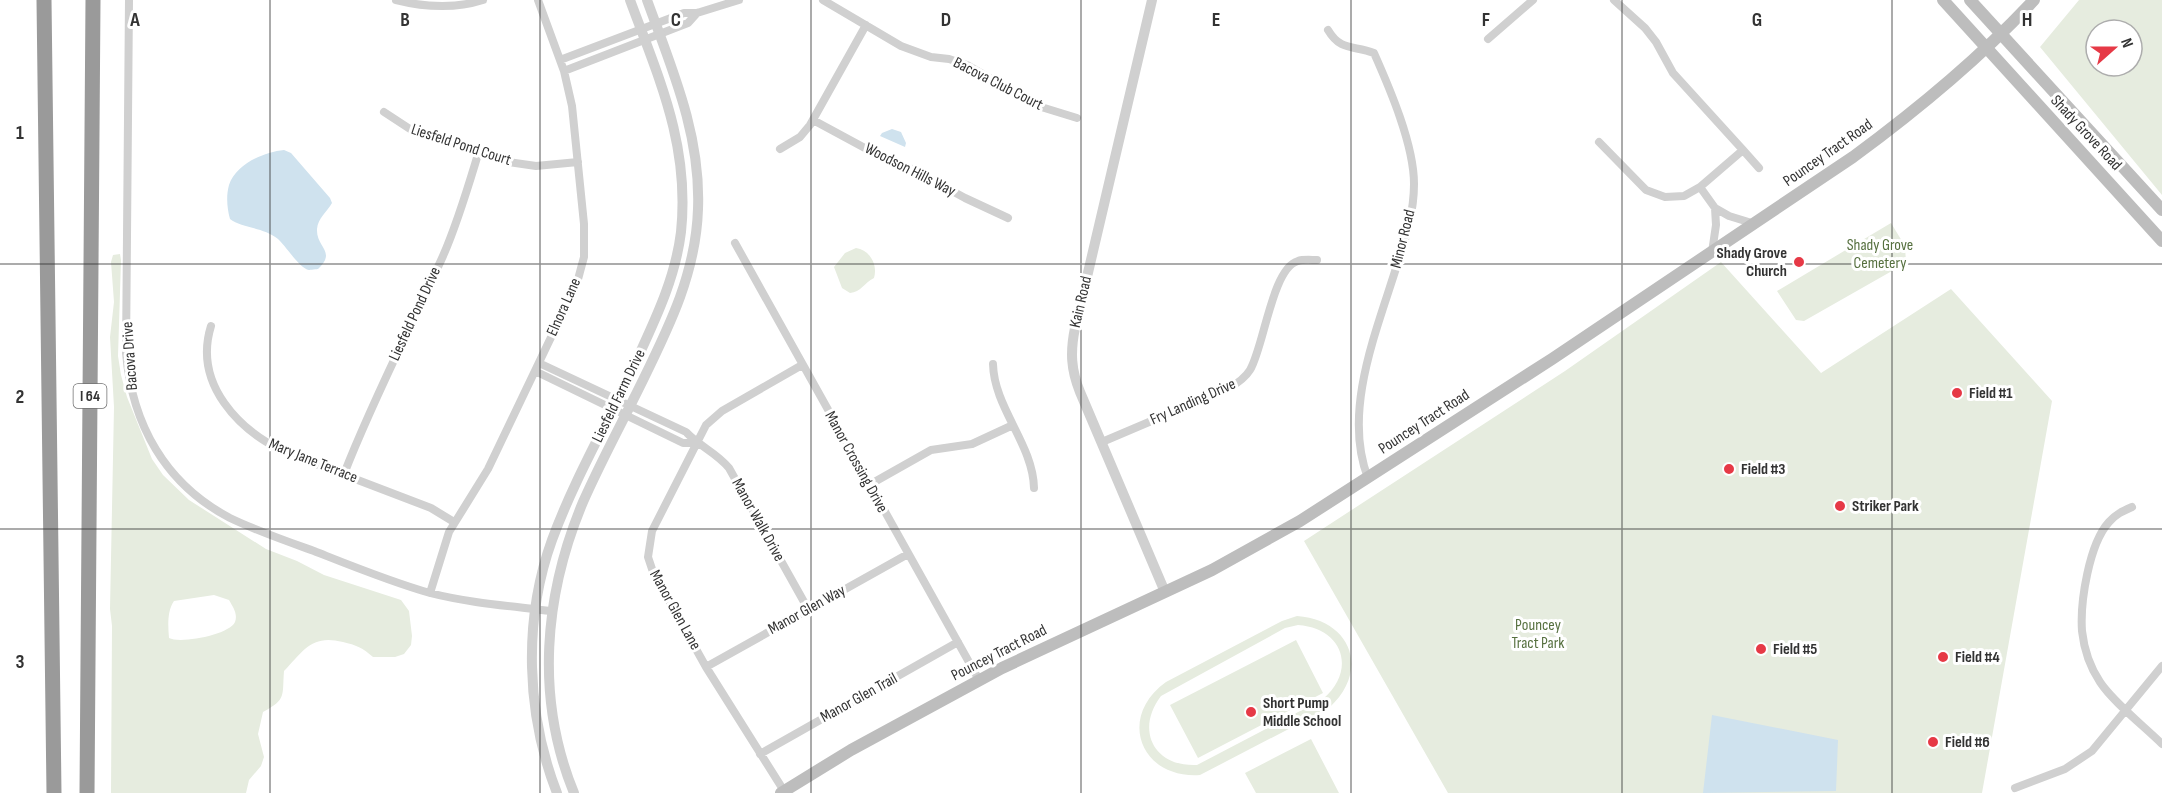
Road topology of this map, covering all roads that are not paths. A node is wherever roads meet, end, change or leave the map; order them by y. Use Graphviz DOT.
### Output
graph roads {
  1 [pos="44,0"];
  2 [pos="93,0"];
  3 [pos="129,0"];
  4 [pos="396,0"];
  5 [pos="483,0"];
  6 [pos="538,0"];
  7 [pos="630,0"];
  8 [pos="647,0"];
  9 [pos="739,0"];
  10 [pos="823,0"];
  11 [pos="1152,0"];
  12 [pos="1533,0"];
  13 [pos="1614,0"];
  14 [pos="1943,0"];
  15 [pos="1970,0"];
  16 [pos="2034,0"];
  17 [pos="866,25"];
  18 [pos="657,30"];
  19 [pos="1328,30"];
  20 [pos="2000,33"];
  21 [pos="643,35"];
  22 [pos="1488,39"];
  23 [pos="1986,47"];
  24 [pos="560,60"];
  25 [pos="564,71"];
  26 [pos="384,112"];
  27 [pos="1077,118"];
  28 [pos="813,120"];
  29 [pos="1599,142"];
  30 [pos="780,149"];
  31 [pos="1743,150"];
  32 [pos="479,152"];
  33 [pos="578,162"];
  34 [pos="1760,168"];
  35 [pos="1700,187"];
  36 [pos="1715,208"];
  37 [pos="2162,210"];
  38 [pos="1008,218"];
  39 [pos="1755,224"];
  40 [pos="2162,241"];
  41 [pos="735,243"];
  42 [pos="1712,253"];
  43 [pos="1317,260"];
  44 [pos="211,326"];
  45 [pos="802,364"];
  46 [pos="993,364"];
  47 [pos="537,367"];
  48 [pos="615,405"];
  49 [pos="628,411"];
  50 [pos="1013,425"];
  51 [pos="1101,442"];
  52 [pos="696,443"];
  53 [pos="344,474"];
  54 [pos="1368,478"];
  55 [pos="869,485"];
  56 [pos="1034,488"];
  57 [pos="2132,507"];
  58 [pos="454,522"];
  59 [pos="908,554"];
  60 [pos="1165,592"];
  61 [pos="430,593"];
  62 [pos="536,609"];
  63 [pos="808,609"];
  64 [pos="551,611"];
  65 [pos="958,642"];
  66 [pos="2162,666"];
  67 [pos="706,667"];
  68 [pos="980,680"];
  69 [pos="2126,710"];
  70 [pos="2162,744"];
  71 [pos="760,754"];
  72 [pos="2014,788"];
  73 [pos="783,792"];
  74 [pos="53,793"];
  75 [pos="87,793"];
  76 [pos="557,793"];
  77 [pos="574,793"];
  1 -- 74 [label="highway, I 64"];
  2 -- 75 [label="highway, I 64"];
  3 -- 61 [label="street, Bacova Drive"];
  4 -- 5 [label="street"];
  6 -- 24 [label="street, Elnora Lane"];
  7 -- 21 [label="street, Liesfeld Farm Drive"];
  8 -- 18 [label="street, Liesfeld Farm Drive"];
  9 -- 18 [label="street"];
  10 -- 17 [label="street, Bacova Club Court"];
  11 -- 51 [label="street, Kain Road"];
  12 -- 22 [label="street"];
  13 -- 31 [label="street"];
  14 -- 23 [label="main road, Shady Grove Road"];
  15 -- 20 [label="main road, Shady Grove Road"];
  16 -- 20 [label="main road, Pouncey Tract Road"];
  17 -- 27 [label="street, Bacova Club Court"];
  17 -- 28 [label="street"];
  18 -- 21 [label="street"];
  18 -- 49 [label="street, Liesfeld Farm Drive"];
  19 -- 54 [label="street, Minor Road"];
  20 -- 23 [label="main road, Pouncey Tract Road"];
  20 -- 37 [label="main road, Shady Grove Road"];
  21 -- 24 [label="street"];
  21 -- 25 [label="street"];
  21 -- 48 [label="street, Liesfeld Farm Drive"];
  23 -- 39 [label="main road, Pouncey Tract Road"];
  23 -- 40 [label="main road, Shady Grove Road"];
  24 -- 25 [label="street, Elnora Lane"];
  25 -- 33 [label="street, Elnora Lane"];
  26 -- 32 [label="street, Liesfeld Pond Court"];
  28 -- 30 [label="street"];
  28 -- 38 [label="street, Woodson Hills Way"];
  29 -- 35 [label="street"];
  31 -- 34 [label="street"];
  31 -- 35 [label="street"];
  32 -- 33 [label="street, Liesfeld Pond Court"];
  32 -- 53 [label="street, Liesfeld Pond Drive"];
  33 -- 47 [label="street, Elnora Lane"];
  35 -- 36 [label="street"];
  36 -- 39 [label="street"];
  36 -- 42 [label="street"];
  39 -- 42 [label="main road, Pouncey Tract Road"];
  41 -- 45 [label="street, Manor Crossing Drive"];
  42 -- 54 [label="main road, Pouncey Tract Road"];
  43 -- 51 [label="street, Fry Landing Drive"];
  44 -- 53 [label="street, Mary Jane Terrace"];
  45 -- 52 [label="street, Manor Glen Lane"];
  45 -- 55 [label="street, Manor Crossing Drive"];
  46 -- 50 [label="street"];
  47 -- 48 [label="street, Manor Walk Drive"];
  47 -- 58 [label="street, Elnora Lane"];
  48 -- 49 [label="street, Manor Walk Drive"];
  48 -- 62 [label="street, Liesfeld Farm Drive"];
  49 -- 52 [label="street, Manor Walk Drive"];
  49 -- 64 [label="street, Liesfeld Farm Drive"];
  50 -- 55 [label="street"];
  50 -- 56 [label="street"];
  51 -- 60 [label="street, Kain Road"];
  52 -- 63 [label="street, Manor Walk Drive"];
  52 -- 67 [label="street, Manor Glen Lane"];
  53 -- 58 [label="street, Mary Jane Terrace"];
  54 -- 60 [label="main road, Pouncey Tract Road"];
  55 -- 59 [label="street, Manor Crossing Drive"];
  57 -- 69 [label="street"];
  58 -- 61 [label="street, Elnora Lane"];
  59 -- 63 [label="street, Manor Glen Way"];
  59 -- 65 [label="street, Manor Crossing Drive"];
  60 -- 68 [label="main road, Pouncey Tract Road"];
  61 -- 62 [label="street, Bacova Drive"];
  62 -- 64 [label="street, Bacova Drive"];
  62 -- 76 [label="street, Liesfeld Farm Drive"];
  63 -- 67 [label="street, Manor Glen Way"];
  64 -- 77 [label="street, Liesfeld Farm Drive"];
  65 -- 68 [label="street, Manor Crossing Drive"];
  65 -- 71 [label="street, Manor Glen Trail"];
  66 -- 69 [label="street"];
  67 -- 71 [label="street, Manor Glen Lane"];
  68 -- 73 [label="main road, Pouncey Tract Road"];
  69 -- 70 [label="street"];
  69 -- 72 [label="street"];
  71 -- 73 [label="street, Manor Glen Lane"];
}
